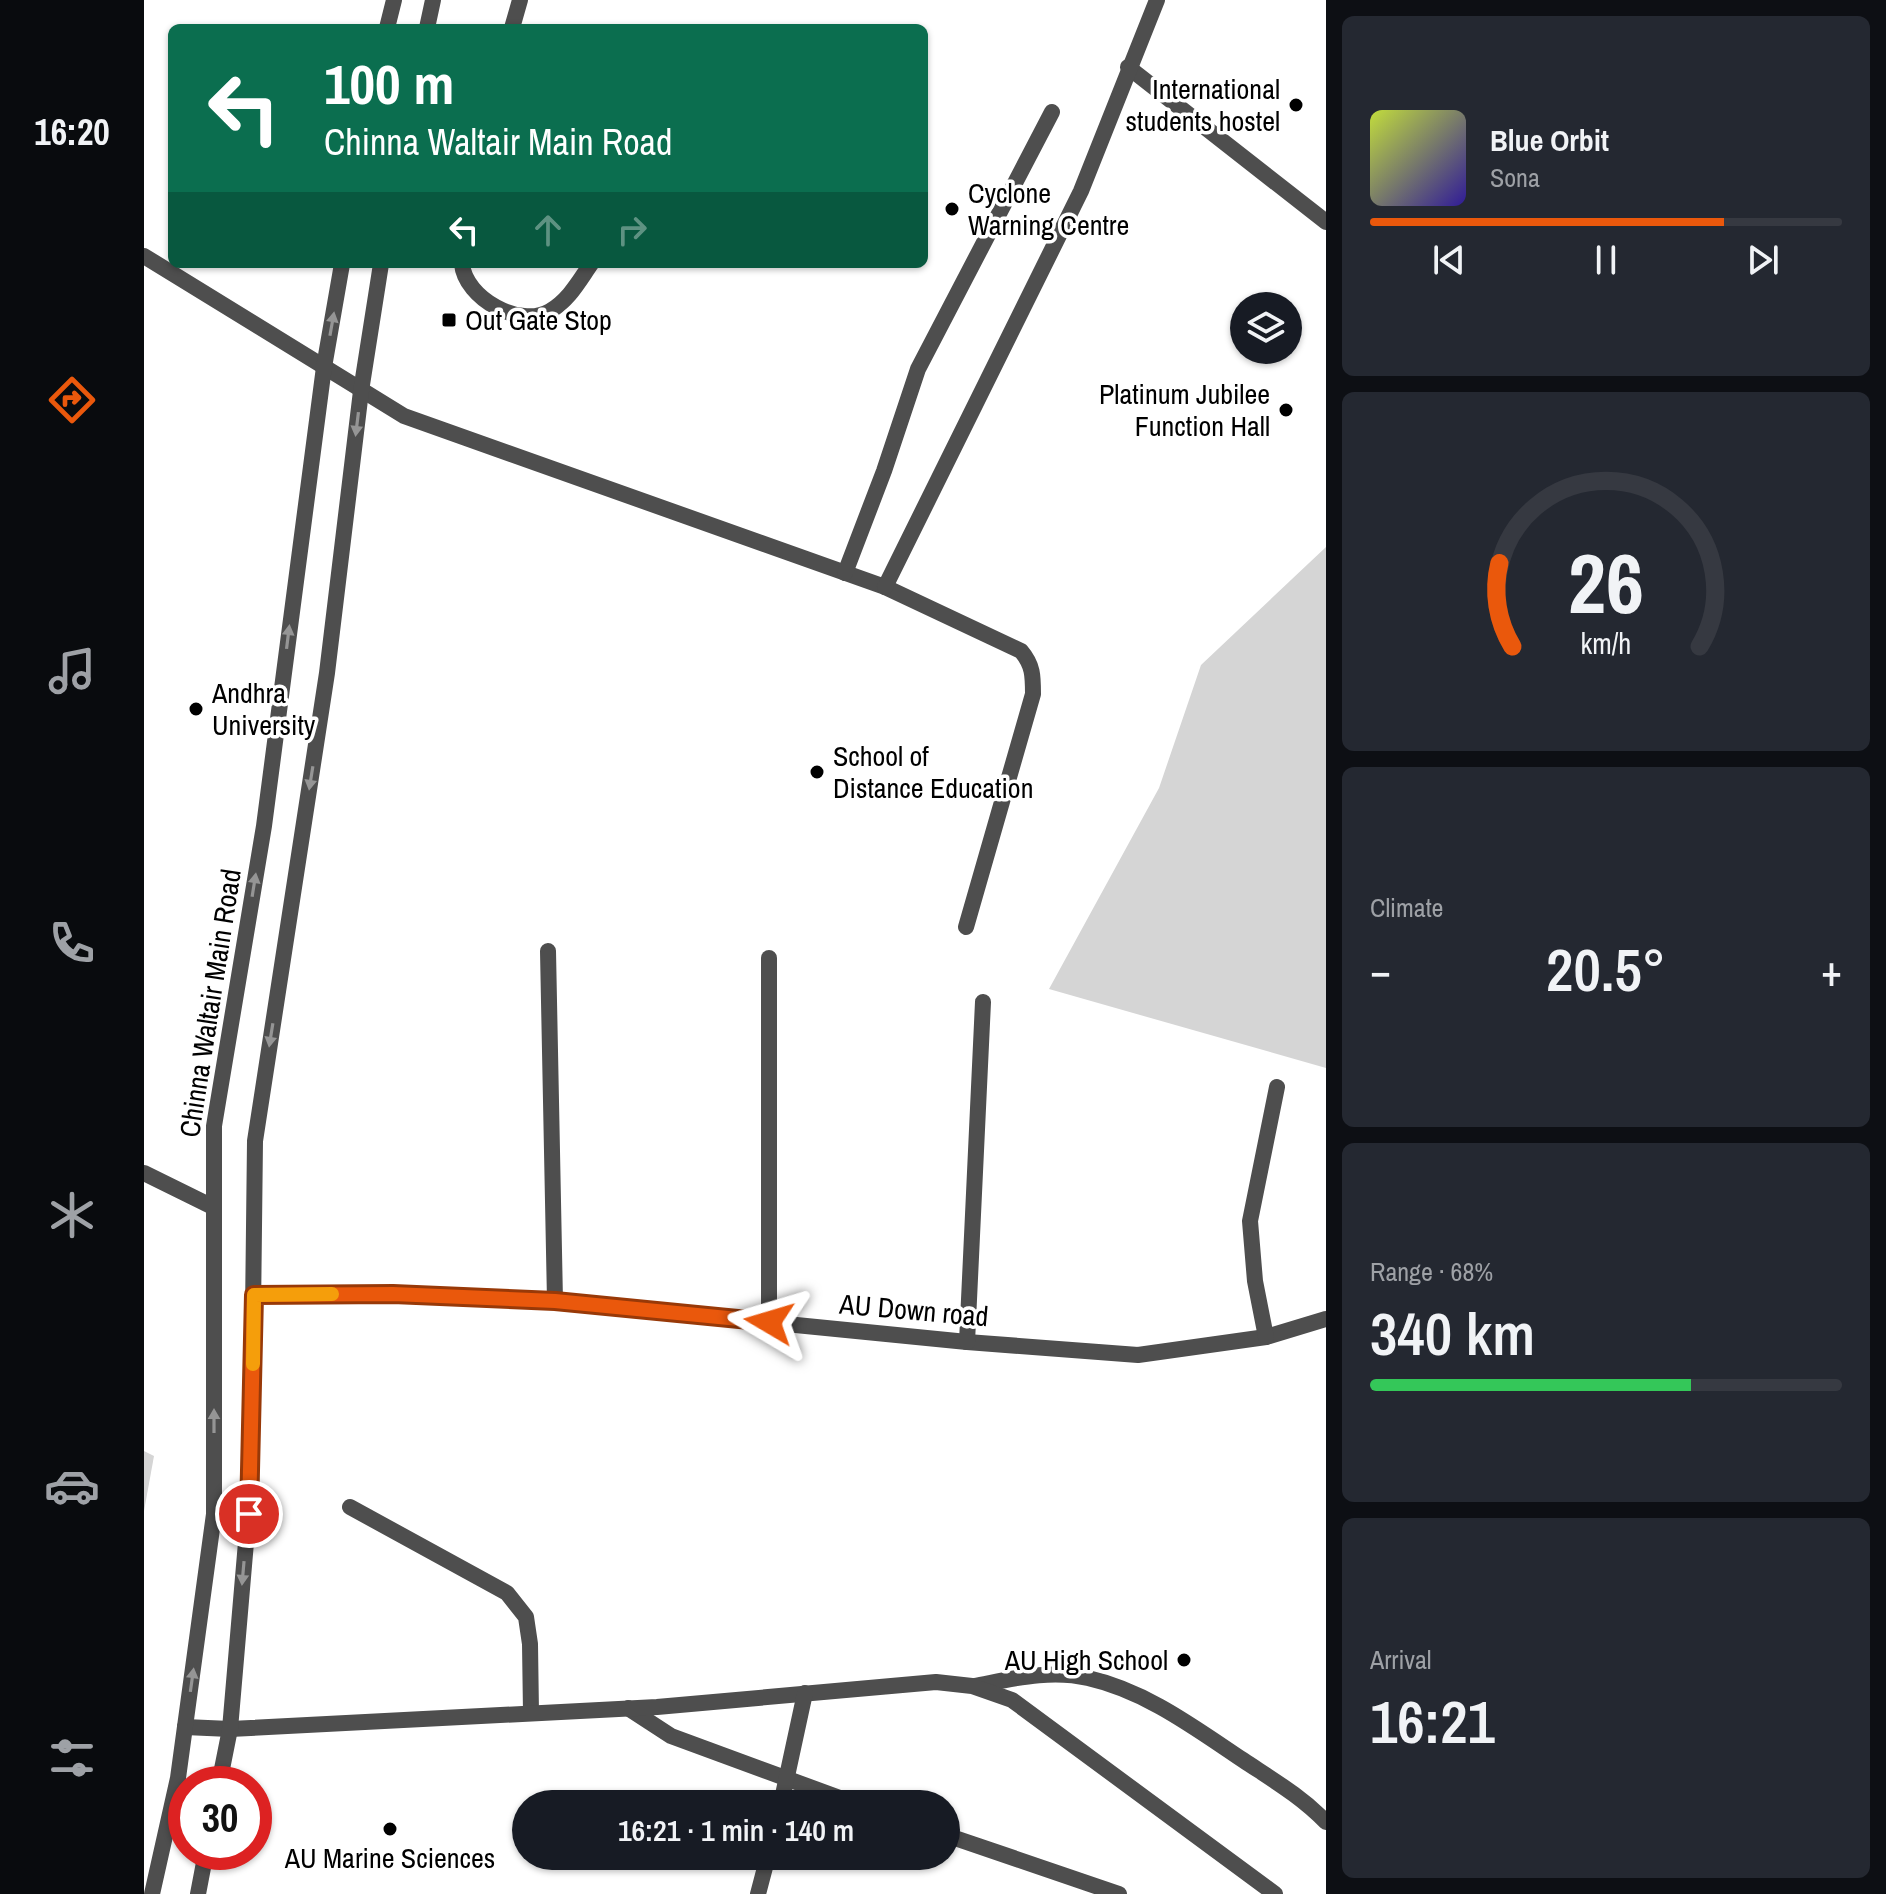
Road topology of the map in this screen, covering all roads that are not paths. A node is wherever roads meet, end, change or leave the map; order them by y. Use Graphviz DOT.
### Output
graph roads {
  1 [pos="394,0"];
  2 [pos="433,0"];
  3 [pos="520,0"];
  4 [pos="1157,0"];
  5 [pos="388,24"];
  6 [pos="428,24"];
  7 [pos="513,24"];
  8 [pos="1128,67"];
  9 [pos="1052,112"];
  10 [pos="1326,222"];
  11 [pos="144,256"];
  12 [pos="341,268"];
  13 [pos="380,268"];
  14 [pos="463,268"];
  15 [pos="588,268"];
  16 [pos="324,367"];
  17 [pos="361,391"];
  18 [pos="845,573"];
  19 [pos="885,587"];
  20 [pos="966,927"];
  21 [pos="548,951"];
  22 [pos="769,958"];
  23 [pos="983,1002"];
  24 [pos="1277,1087"];
  25 [pos="144,1173"];
  26 [pos="213,1207"];
  27 [pos="254,1295"];
  28 [pos="555,1301"];
  29 [pos="1326,1319"];
  30 [pos="769,1322"];
  31 [pos="1266,1337"];
  32 [pos="967,1342"];
  33 [pos="350,1507"];
  34 [pos="972,1686"];
  35 [pos="805,1693"];
  36 [pos="628,1708"];
  37 [pos="531,1713"];
  38 [pos="185,1727"];
  39 [pos="230,1729"];
  40 [pos="223,1766"];
  41 [pos="787,1780"];
  42 [pos="784,1790"];
  43 [pos="816,1790"];
  44 [pos="1326,1822"];
  45 [pos="960,1840"];
  46 [pos="203,1870"];
  47 [pos="764,1870"];
  48 [pos="152,1894"];
  49 [pos="198,1894"];
  50 [pos="758,1894"];
  51 [pos="1119,1894"];
  52 [pos="1275,1894"];
  1 -- 5 [label="street"];
  2 -- 6 [label="street"];
  3 -- 7 [label="street"];
  4 -- 8 [label="street"];
  8 -- 10 [label="street"];
  8 -- 19 [label="street"];
  9 -- 18 [label="street"];
  11 -- 16 [label="street"];
  16 -- 12 [label="street, Chinna Waltair Main Road, one-way"];
  13 -- 17 [label="street"];
  14 -- 15 [label="street"];
  16 -- 17 [label="street"];
  26 -- 16 [label="street, Chinna Waltair Main Road, one-way"];
  17 -- 18 [label="street"];
  17 -- 27 [label="street, one-way"];
  18 -- 19 [label="street"];
  19 -- 20 [label="street"];
  21 -- 28 [label="street"];
  22 -- 30 [label="street"];
  23 -- 32 [label="street"];
  24 -- 31 [label="street"];
  25 -- 26 [label="street"];
  38 -- 26 [label="street, Chinna Waltair Main Road, one-way"];
  27 -- 28 [label="street, AU Down road"];
  27 -- 39 [label="street, one-way"];
  28 -- 30 [label="street, AU Down road"];
  29 -- 31 [label="street, AU Down road"];
  30 -- 32 [label="street, AU Down road"];
  31 -- 32 [label="street, AU Down road"];
  33 -- 37 [label="street"];
  34 -- 35 [label="street"];
  34 -- 44 [label="street"];
  34 -- 52 [label="street"];
  35 -- 36 [label="street"];
  35 -- 41 [label="street"];
  36 -- 37 [label="street"];
  36 -- 41 [label="street"];
  37 -- 39 [label="street"];
  38 -- 39 [label="street"];
  38 -- 48 [label="street, Chinna Waltair Main Road"];
  39 -- 40 [label="street"];
  41 -- 42 [label="street"];
  41 -- 43 [label="street"];
  45 -- 51 [label="street"];
  46 -- 49 [label="street"];
  47 -- 50 [label="street"];
}
